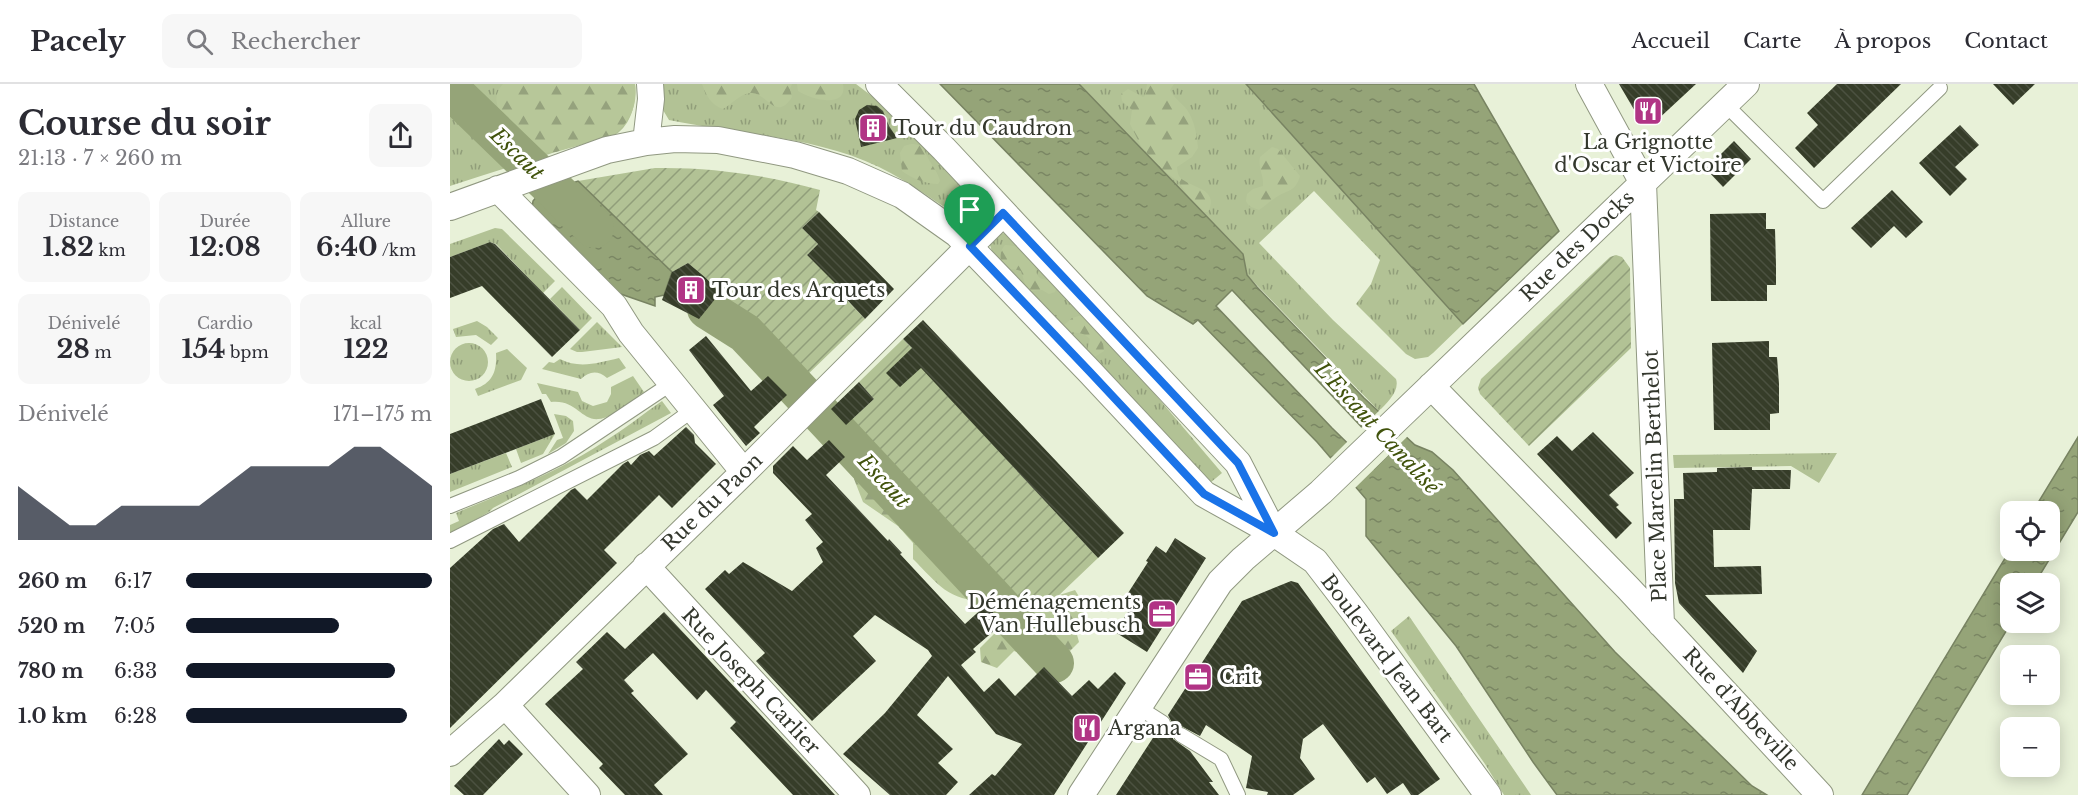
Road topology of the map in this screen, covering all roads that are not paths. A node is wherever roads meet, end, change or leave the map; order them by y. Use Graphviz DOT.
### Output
graph roads {
  1 [pos="650,84"];
  2 [pos="879,84"];
  3 [pos="1588,84"];
  4 [pos="1746,84"];
  5 [pos="1940,88"];
  6 [pos="1725,104"];
  7 [pos="646,142"];
  8 [pos="1643,183"];
  9 [pos="503,187"];
  10 [pos="450,207"];
  11 [pos="1003,213"];
  12 [pos="970,246"];
  13 [pos="672,383"];
  14 [pos="1431,386"];
  15 [pos="694,410"];
  16 [pos="744,472"];
  17 [pos="450,506"];
  18 [pos="1274,533"];
  19 [pos="450,541"];
  20 [pos="646,566"];
  21 [pos="1661,624"];
  22 [pos="505,705"];
  23 [pos="1138,707"];
  24 [pos="1163,723"];
  25 [pos="1181,735"];
  26 [pos="450,753"];
  27 [pos="586,795"];
  28 [pos="857,795"];
  29 [pos="1081,795"];
  30 [pos="1238,795"];
  31 [pos="1488,795"];
  32 [pos="1820,795"];
  1 -- 7 [label="street"];
  2 -- 11 [label="street, Boulevard Jean Bart"];
  3 -- 8 [label="street, Place Marcelin Berthelot"];
  4 -- 6 [label="street, Rue des Docks"];
  5 -- 6 [label="lane"];
  6 -- 8 [label="street, Rue des Docks"];
  7 -- 9 [label="street, Boulevard Jean Bart"];
  7 -- 12 [label="street, Boulevard Jean Bart"];
  8 -- 14 [label="street, Rue des Docks"];
  8 -- 21 [label="street, Place Marcelin Berthelot"];
  9 -- 10 [label="street, Boulevard Jean Bart"];
  9 -- 13 [label="street"];
  11 -- 12 [label="street, Rue du Paon"];
  11 -- 18 [label="street, Boulevard Jean Bart"];
  12 -- 16 [label="street, Rue du Paon"];
  12 -- 18 [label="street, Boulevard Jean Bart"];
  13 -- 15 [label="street"];
  13 -- 17 [label="lane"];
  14 -- 18 [label="street, Rue des Docks"];
  14 -- 21 [label="street, Place Marcelin Berthelot"];
  15 -- 16 [label="street"];
  15 -- 19 [label="lane"];
  16 -- 20 [label="street, Rue du Paon"];
  18 -- 23 [label="street, Rue des Docks"];
  18 -- 31 [label="street, Boulevard Jean Bart"];
  20 -- 22 [label="street, Rue du Paon"];
  20 -- 28 [label="street, Rue Joseph Carlier"];
  21 -- 32 [label="street, Rue d'Abbeville"];
  22 -- 26 [label="street, Rue du Paon"];
  22 -- 27 [label="street"];
  23 -- 24 [label="lane"];
  23 -- 29 [label="street, Rue des Docks"];
  25 -- 30 [label="lane"];
}
